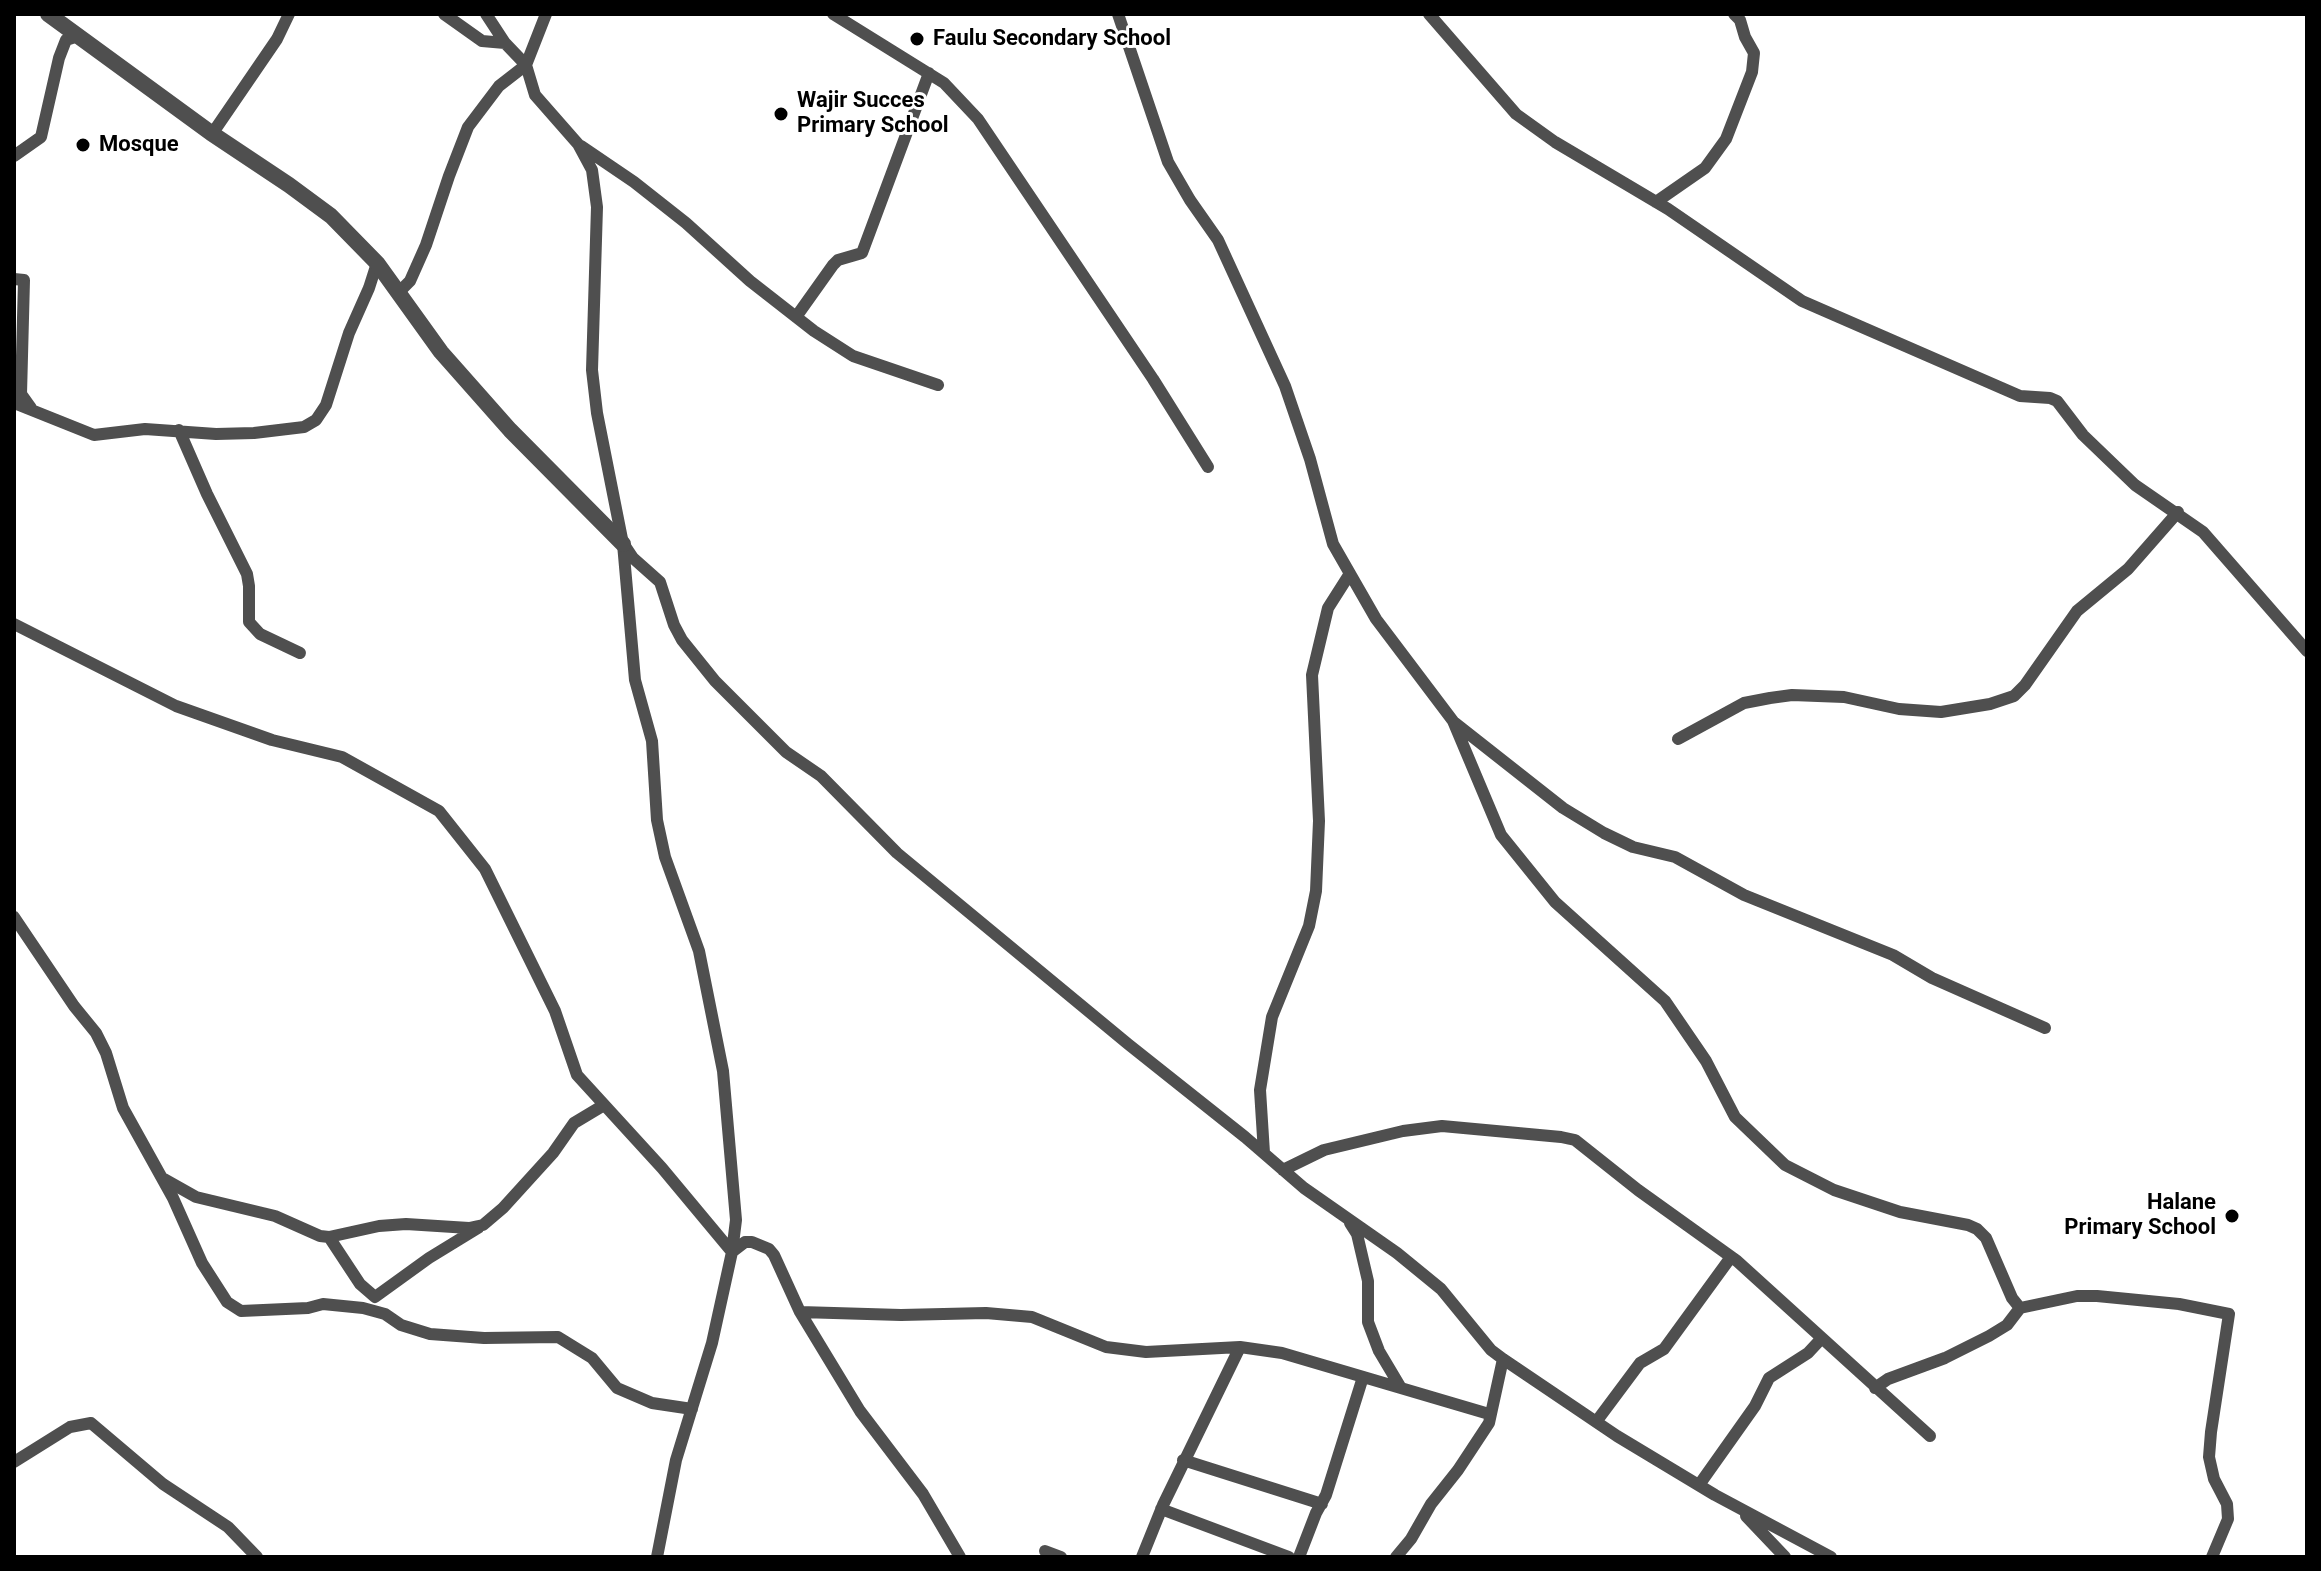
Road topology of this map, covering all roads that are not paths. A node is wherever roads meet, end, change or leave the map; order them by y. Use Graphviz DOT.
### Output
graph roads {
  1 [pos="48,14"];
  2 [pos="289,14"];
  3 [pos="444,14"];
  4 [pos="486,14"];
  5 [pos="546,14"];
  6 [pos="833,14"];
  7 [pos="1118,14"];
  8 [pos="1429,14"];
  9 [pos="1734,14"];
  10 [pos="78,36"];
  11 [pos="505,43"];
  12 [pos="526,65"];
  13 [pos="929,73"];
  14 [pos="212,134"];
  15 [pos="578,144"];
  16 [pos="14,156"];
  17 [pos="1656,202"];
  18 [pos="377,263"];
  19 [pos="14,279"];
  20 [pos="398,293"];
  21 [pos="796,317"];
  22 [pos="938,385"];
  23 [pos="14,403"];
  24 [pos="33,409"];
  25 [pos="179,430"];
  26 [pos="1208,467"];
  27 [pos="2178,512"];
  28 [pos="623,544"];
  29 [pos="1349,575"];
  30 [pos="14,624"];
  31 [pos="2307,651"];
  32 [pos="300,653"];
  33 [pos="1453,721"];
  34 [pos="1678,739"];
  35 [pos="14,917"];
  36 [pos="2045,1028"];
  37 [pos="604,1105"];
  38 [pos="1264,1153"];
  39 [pos="1283,1170"];
  40 [pos="161,1178"];
  41 [pos="1338,1212"];
  42 [pos="483,1225"];
  43 [pos="329,1237"];
  44 [pos="732,1252"];
  45 [pos="1731,1257"];
  46 [pos="375,1297"];
  47 [pos="2020,1308"];
  48 [pos="800,1312"];
  49 [pos="385,1314"];
  50 [pos="1821,1339"];
  51 [pos="1240,1347"];
  52 [pos="1503,1359"];
  53 [pos="1363,1377"];
  54 [pos="1401,1388"];
  55 [pos="1875,1388"];
  56 [pos="692,1409"];
  57 [pos="1489,1414"];
  58 [pos="1596,1422"];
  59 [pos="1930,1436"];
  60 [pos="1183,1460"];
  61 [pos="14,1462"];
  62 [pos="1699,1485"];
  63 [pos="1322,1504"];
  64 [pos="1737,1507"];
  65 [pos="1161,1509"];
  66 [pos="1045,1551"];
  67 [pos="257,1557"];
  68 [pos="657,1557"];
  69 [pos="960,1557"];
  70 [pos="1061,1557"];
  71 [pos="1142,1557"];
  72 [pos="1289,1557"];
  73 [pos="1299,1557"];
  74 [pos="1396,1557"];
  75 [pos="1785,1557"];
  76 [pos="1831,1557"];
  77 [pos="2212,1557"];
  1 -- 10 [label="street"];
  2 -- 14 [label="street"];
  3 -- 11 [label="street"];
  4 -- 11 [label="street"];
  5 -- 12 [label="street"];
  6 -- 13 [label="street"];
  7 -- 29 [label="street"];
  8 -- 17 [label="street"];
  9 -- 17 [label="street"];
  10 -- 14 [label="street"];
  10 -- 16 [label="street"];
  11 -- 12 [label="street"];
  12 -- 15 [label="street"];
  12 -- 20 [label="street"];
  13 -- 21 [label="street"];
  13 -- 26 [label="street"];
  14 -- 18 [label="street"];
  15 -- 21 [label="street"];
  15 -- 28 [label="street"];
  17 -- 27 [label="street"];
  18 -- 20 [label="street"];
  18 -- 25 [label="street"];
  19 -- 24 [label="street"];
  20 -- 28 [label="street"];
  21 -- 22 [label="street"];
  23 -- 24 [label="street"];
  24 -- 25 [label="street"];
  25 -- 32 [label="street"];
  27 -- 31 [label="street"];
  27 -- 34 [label="street"];
  28 -- 38 [label="street"];
  28 -- 44 [label="street"];
  29 -- 33 [label="street"];
  29 -- 38 [label="street"];
  30 -- 37 [label="street"];
  33 -- 36 [label="street"];
  33 -- 47 [label="street"];
  35 -- 40 [label="street"];
  37 -- 42 [label="street"];
  37 -- 44 [label="street"];
  38 -- 39 [label="street"];
  39 -- 41 [label="street"];
  39 -- 45 [label="street"];
  40 -- 43 [label="street"];
  40 -- 49 [label="street"];
  41 -- 52 [label="street"];
  41 -- 54 [label="street"];
  42 -- 43 [label="street"];
  42 -- 46 [label="street"];
  43 -- 46 [label="street"];
  44 -- 48 [label="street"];
  44 -- 56 [label="street"];
  45 -- 50 [label="street"];
  45 -- 58 [label="street"];
  46 -- 49 [label="street"];
  47 -- 55 [label="street"];
  47 -- 77 [label="street"];
  48 -- 51 [label="street"];
  48 -- 69 [label="street"];
  49 -- 56 [label="street"];
  50 -- 55 [label="street"];
  50 -- 62 [label="street"];
  51 -- 53 [label="street"];
  51 -- 60 [label="street"];
  52 -- 57 [label="street"];
  52 -- 58 [label="street"];
  53 -- 54 [label="street"];
  53 -- 63 [label="street"];
  54 -- 57 [label="street"];
  55 -- 59 [label="street"];
  56 -- 68 [label="street"];
  57 -- 74 [label="street"];
  58 -- 62 [label="street"];
  60 -- 63 [label="street"];
  60 -- 65 [label="street"];
  61 -- 67 [label="street"];
  62 -- 64 [label="street"];
  63 -- 73 [label="street"];
  64 -- 75 [label="street"];
  64 -- 76 [label="street"];
  65 -- 71 [label="street"];
  65 -- 72 [label="street"];
  66 -- 70 [label="street"];
}
